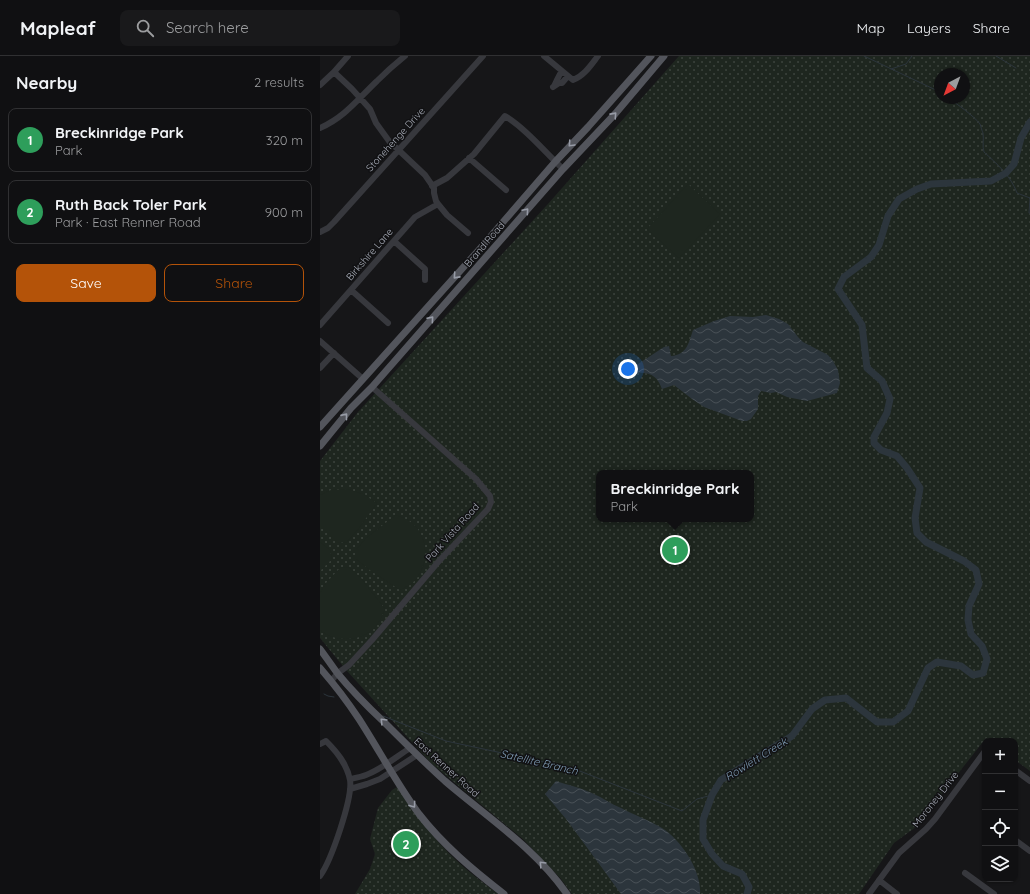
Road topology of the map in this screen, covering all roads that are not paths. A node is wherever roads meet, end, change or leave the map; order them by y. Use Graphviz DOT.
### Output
graph roads {
  1 [pos="348,56"];
  2 [pos="405,56"];
  3 [pos="483,56"];
  4 [pos="544,56"];
  5 [pos="598,56"];
  6 [pos="652,56"];
  7 [pos="664,56"];
  8 [pos="562,71"];
  9 [pos="334,72"];
  10 [pos="568,76"];
  11 [pos="320,85"];
  12 [pos="361,98"];
  13 [pos="320,128"];
  14 [pos="398,151"];
  15 [pos="469,158"];
  16 [pos="555,162"];
  17 [pos="563,169"];
  18 [pos="432,186"];
  19 [pos="506,190"];
  20 [pos="438,204"];
  21 [pos="320,232"];
  22 [pos="468,233"];
  23 [pos="394,241"];
  24 [pos="425,280"];
  25 [pos="351,290"];
  26 [pos="388,324"];
  27 [pos="320,325"];
  28 [pos="320,341"];
  29 [pos="334,353"];
  30 [pos="320,368"];
  31 [pos="363,379"];
  32 [pos="372,387"];
  33 [pos="320,426"];
  34 [pos="320,446"];
  35 [pos="320,649"];
  36 [pos="320,668"];
  37 [pos="338,673"];
  38 [pos="331,681"];
  39 [pos="323,742"];
  40 [pos="410,748"];
  41 [pos="417,755"];
  42 [pos="982,755"];
  43 [pos="386,764"];
  44 [pos="391,772"];
  45 [pos="1018,772"];
  46 [pos="364,776"];
  47 [pos="350,779"];
  48 [pos="1030,781"];
  49 [pos="367,784"];
  50 [pos="350,789"];
  51 [pos="1018,842"];
  52 [pos="1030,851"];
  53 [pos="965,873"];
  54 [pos="320,876"];
  55 [pos="879,880"];
  56 [pos="504,894"];
  57 [pos="567,894"];
  58 [pos="869,894"];
  59 [pos="898,894"];
  60 [pos="994,894"];
  1 -- 9 [label="street"];
  2 -- 12 [label="street"];
  3 -- 14 [label="street, Stonehenge Drive"];
  4 -- 8 [label="street"];
  5 -- 10 [label="street"];
  6 -- 16 [label="main road, Brand Road, one-way"];
  17 -- 7 [label="main road, Brand Road, one-way"];
  8 -- 10 [label="street"];
  8 -- 10 [label="street"];
  9 -- 11 [label="street"];
  9 -- 12 [label="street"];
  12 -- 13 [label="street"];
  12 -- 14 [label="street"];
  14 -- 18 [label="street"];
  14 -- 21 [label="street, Stonehenge Drive"];
  15 -- 16 [label="street"];
  15 -- 18 [label="street"];
  15 -- 19 [label="street"];
  16 -- 17 [label="street"];
  16 -- 31 [label="main road, Brand Road, one-way"];
  32 -- 17 [label="main road, Brand Road, one-way"];
  18 -- 20 [label="street"];
  20 -- 22 [label="street"];
  20 -- 23 [label="street, Birkshire Lane"];
  23 -- 24 [label="street"];
  23 -- 25 [label="street, Birkshire Lane"];
  25 -- 26 [label="street"];
  25 -- 27 [label="street, Birkshire Lane"];
  28 -- 29 [label="street"];
  29 -- 30 [label="street"];
  29 -- 31 [label="street"];
  31 -- 32 [label="main road"];
  31 -- 33 [label="main road, Brand Road"];
  34 -- 32 [label="main road, Brand Road, one-way"];
  32 -- 37 [label="street, Park Vista Road"];
  35 -- 37 [label="main road, East Renner Road"];
  36 -- 38 [label="main road"];
  37 -- 38 [label="street, Park Vista Road"];
  40 -- 37 [label="main road, East Renner Road, one-way"];
  38 -- 43 [label="main road"];
  39 -- 47 [label="street"];
  40 -- 41 [label="main road, East Renner Road"];
  40 -- 43 [label="street"];
  41 -- 44 [label="street"];
  57 -- 41 [label="main road, East Renner Road, one-way"];
  42 -- 55 [label="street, Moroney Drive"];
  43 -- 44 [label="main road"];
  43 -- 46 [label="street"];
  44 -- 49 [label="street"];
  44 -- 56 [label="main road, one-way"];
  45 -- 48 [label="street"];
  46 -- 47 [label="street"];
  46 -- 49 [label="street"];
  47 -- 50 [label="street"];
  49 -- 50 [label="street"];
  50 -- 54 [label="street"];
  51 -- 52 [label="street"];
  53 -- 60 [label="street"];
  55 -- 58 [label="street, Moroney Drive"];
  55 -- 59 [label="street"];
}
